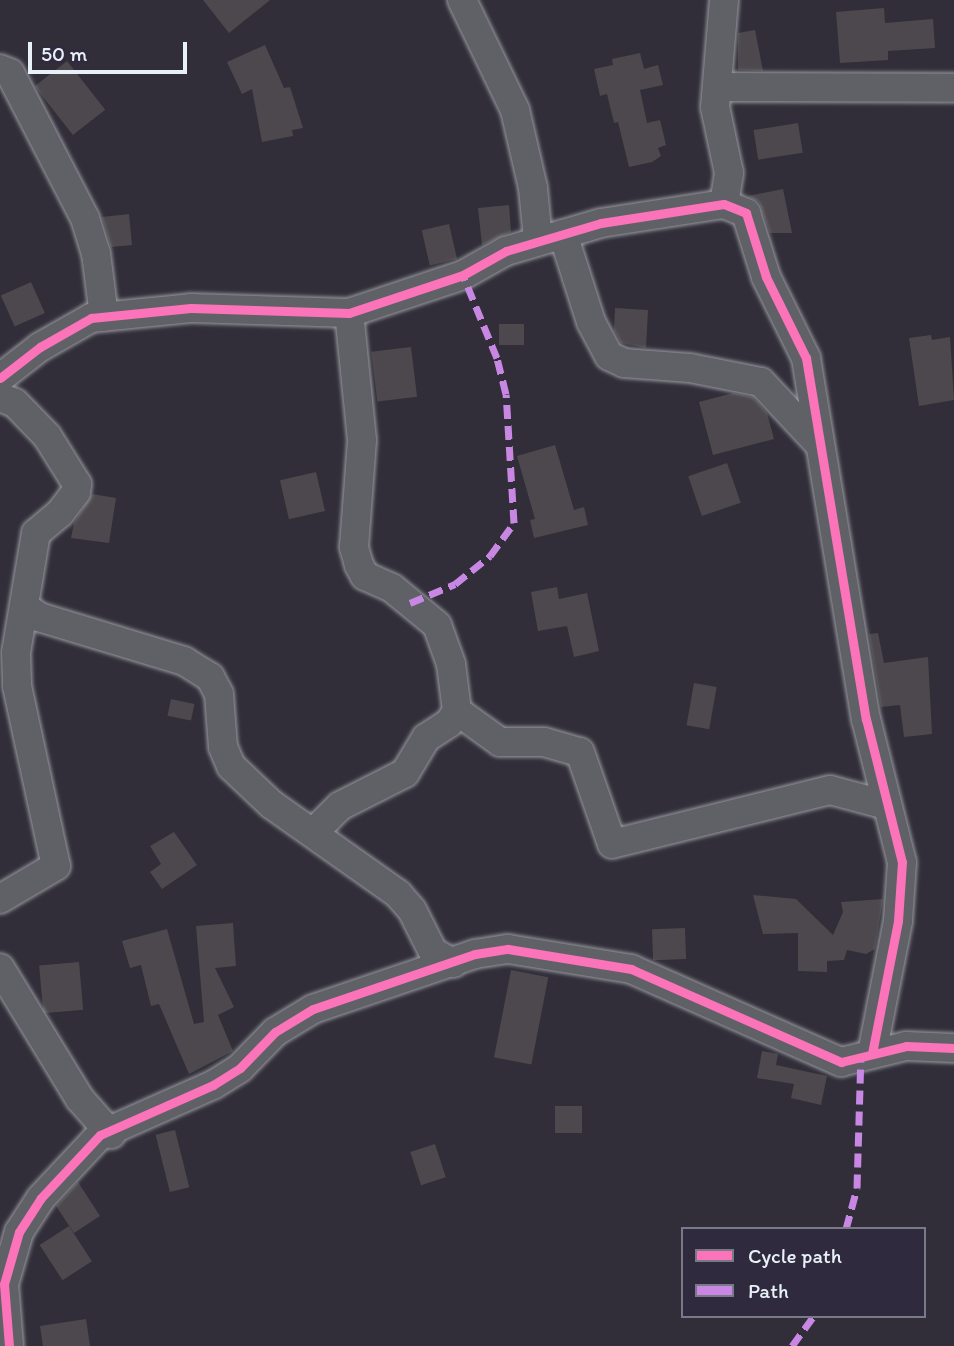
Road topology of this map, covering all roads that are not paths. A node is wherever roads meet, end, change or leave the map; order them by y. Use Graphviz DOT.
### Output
graph roads {
  1 [pos="462,0"];
  2 [pos="724,0"];
  3 [pos="0,69"];
  4 [pos="720,88"];
  5 [pos="954,88"];
  6 [pos="724,204"];
  7 [pos="550,237"];
  8 [pos="349,313"];
  9 [pos="104,316"];
  10 [pos="0,378"];
  11 [pos="0,397"];
  12 [pos="818,443"];
  13 [pos="24,606"];
  14 [pos="457,710"];
  15 [pos="886,805"];
  16 [pos="313,833"];
  17 [pos="0,899"];
  18 [pos="453,963"];
  19 [pos="0,968"];
  20 [pos="954,1048"];
  21 [pos="872,1053"];
  22 [pos="111,1134"];
  23 [pos="2,1283"];
  24 [pos="9,1346"];
  1 -- 7 [label="street"];
  2 -- 4 [label="street"];
  3 -- 9 [label="street"];
  4 -- 5 [label="street"];
  4 -- 6 [label="street"];
  6 -- 7 [label="street"];
  6 -- 12 [label="street"];
  7 -- 8 [label="street"];
  7 -- 12 [label="street"];
  8 -- 9 [label="street"];
  8 -- 14 [label="street"];
  9 -- 10 [label="street"];
  11 -- 13 [label="street"];
  12 -- 15 [label="street"];
  13 -- 16 [label="street"];
  13 -- 17 [label="street"];
  14 -- 15 [label="street"];
  14 -- 16 [label="street"];
  15 -- 21 [label="street"];
  16 -- 18 [label="street"];
  18 -- 21 [label="street"];
  18 -- 22 [label="street"];
  19 -- 22 [label="street"];
  20 -- 21 [label="street"];
  22 -- 23 [label="street"];
  23 -- 24 [label="street"];
}
